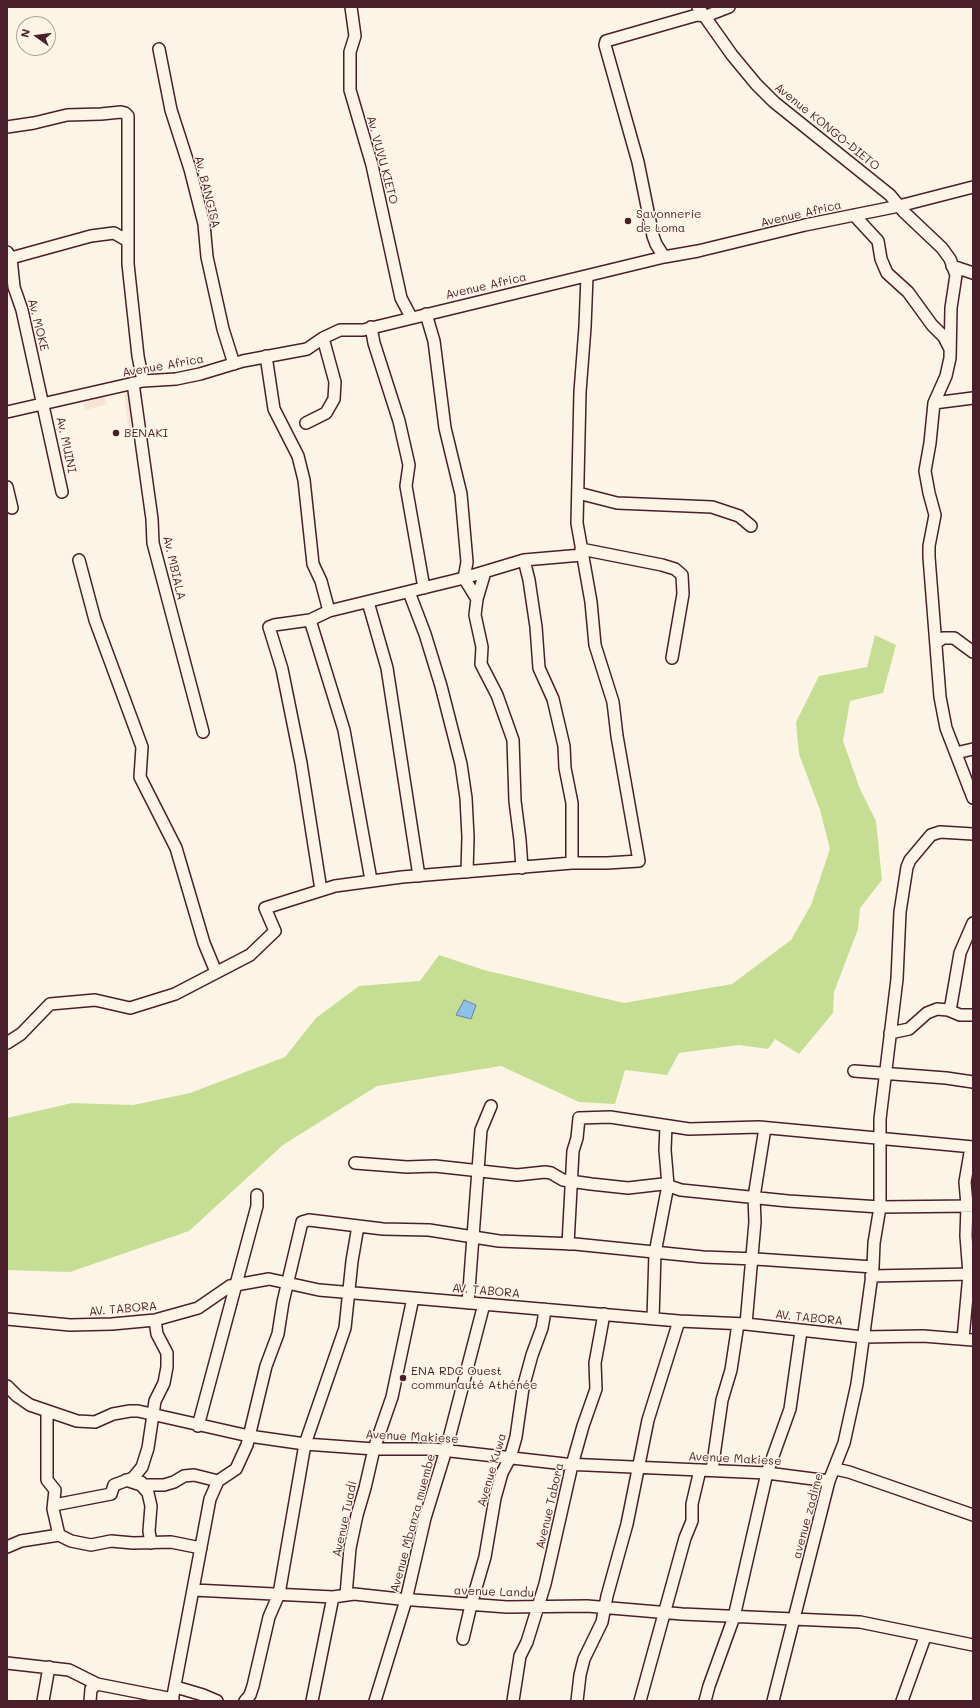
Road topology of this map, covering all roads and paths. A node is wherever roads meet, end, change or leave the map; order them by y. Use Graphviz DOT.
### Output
graph roads {
  1 [pos="351,7"];
  2 [pos="698,7"];
  3 [pos="729,7"];
  4 [pos="706,16"];
  5 [pos="159,49"];
  6 [pos="7,127"];
  7 [pos="973,187"];
  8 [pos="900,206"];
  9 [pos="854,215"];
  10 [pos="128,240"];
  11 [pos="9,255"];
  12 [pos="664,257"];
  13 [pos="952,266"];
  14 [pos="973,273"];
  15 [pos="587,276"];
  16 [pos="426,314"];
  17 [pos="411,317"];
  18 [pos="371,327"];
  19 [pos="323,338"];
  20 [pos="266,356"];
  21 [pos="950,358"];
  22 [pos="234,364"];
  23 [pos="138,382"];
  24 [pos="973,398"];
  25 [pos="934,402"];
  26 [pos="44,404"];
  27 [pos="7,412"];
  28 [pos="306,423"];
  29 [pos="7,487"];
  30 [pos="62,492"];
  31 [pos="578,493"];
  32 [pos="12,508"];
  33 [pos="752,526"];
  34 [pos="582,552"];
  35 [pos="79,560"];
  36 [pos="524,560"];
  37 [pos="485,572"];
  38 [pos="464,578"];
  39 [pos="424,588"];
  40 [pos="409,592"];
  41 [pos="477,598"];
  42 [pos="368,602"];
  43 [pos="329,611"];
  44 [pos="310,620"];
  45 [pos="936,643"];
  46 [pos="973,652"];
  47 [pos="672,658"];
  48 [pos="203,732"];
  49 [pos="973,749"];
  50 [pos="956,753"];
  51 [pos="973,798"];
  52 [pos="973,834"];
  53 [pos="572,863"];
  54 [pos="522,868"];
  55 [pos="467,872"];
  56 [pos="419,876"];
  57 [pos="371,880"];
  58 [pos="322,890"];
  59 [pos="973,923"];
  60 [pos="216,972"];
  61 [pos="948,1010"];
  62 [pos="973,1015"];
  63 [pos="890,1033"];
  64 [pos="7,1043"];
  65 [pos="854,1071"];
  66 [pos="886,1073"];
  67 [pos="973,1082"];
  68 [pos="491,1106"];
  69 [pos="666,1126"];
  70 [pos="765,1128"];
  71 [pos="880,1139"];
  72 [pos="972,1147"];
  73 [pos="356,1163"];
  74 [pos="477,1171"];
  75 [pos="572,1182"];
  76 [pos="668,1185"];
  77 [pos="257,1196"];
  78 [pos="754,1197"];
  79 [pos="970,1205"];
  80 [pos="880,1207"];
  81 [pos="358,1226"];
  82 [pos="473,1237"];
  83 [pos="568,1244"];
  84 [pos="655,1253"];
  85 [pos="751,1258"];
  86 [pos="872,1271"];
  87 [pos="971,1274"];
  88 [pos="287,1283"];
  89 [pos="236,1284"];
  90 [pos="349,1292"];
  91 [pos="413,1298"];
  92 [pos="468,1303"];
  93 [pos="484,1304"];
  94 [pos="544,1310"];
  95 [pos="604,1314"];
  96 [pos="653,1318"];
  97 [pos="7,1319"];
  98 [pos="155,1320"];
  99 [pos="679,1321"];
  100 [pos="742,1324"];
  101 [pos="801,1331"];
  102 [pos="864,1337"];
  103 [pos="968,1340"];
  104 [pos="7,1386"];
  105 [pos="47,1412"];
  106 [pos="154,1415"];
  107 [pos="199,1425"];
  108 [pos="249,1436"];
  109 [pos="305,1444"];
  110 [pos="374,1449"];
  111 [pos="446,1450"];
  112 [pos="510,1458"];
  113 [pos="572,1465"];
  114 [pos="142,1467"];
  115 [pos="639,1468"];
  116 [pos="835,1469"];
  117 [pos="706,1470"];
  118 [pos="767,1473"];
  119 [pos="126,1480"];
  120 [pos="218,1481"];
  121 [pos="829,1481"];
  122 [pos="141,1485"];
  123 [pos="54,1505"];
  124 [pos="973,1515"];
  125 [pos="59,1535"];
  126 [pos="151,1543"];
  127 [pos="7,1547"];
  128 [pos="201,1548"];
  129 [pos="194,1590"];
  130 [pos="279,1594"];
  131 [pos="346,1595"];
  132 [pos="333,1597"];
  133 [pos="406,1600"];
  134 [pos="471,1605"];
  135 [pos="537,1606"];
  136 [pos="605,1608"];
  137 [pos="664,1612"];
  138 [pos="734,1617"];
  139 [pos="794,1620"];
  140 [pos="926,1637"];
  141 [pos="464,1639"];
  142 [pos="973,1645"];
  143 [pos="7,1664"];
  144 [pos="49,1667"];
  145 [pos="97,1684"];
  146 [pos="176,1688"];
  147 [pos="173,1700"];
  148 [pos="43,1701"];
  149 [pos="90,1701"];
  150 [pos="216,1701"];
  151 [pos="245,1701"];
  152 [pos="312,1701"];
  153 [pos="375,1701"];
  154 [pos="513,1701"];
  155 [pos="577,1701"];
  156 [pos="640,1701"];
  157 [pos="706,1701"];
  158 [pos="773,1701"];
  159 [pos="902,1701"];
  1 -- 17 [label="street, Av. VUVU KIETO"];
  2 -- 4 [label="street, Avenue KONGO-DIETO"];
  3 -- 4 [label="street"];
  4 -- 8 [label="street, Avenue KONGO-DIETO"];
  4 -- 12 [label="street"];
  5 -- 22 [label="street, Av. BANGISA"];
  6 -- 10 [label="street, Av. MBIALA"];
  7 -- 8 [label="street, Avenue Africa"];
  8 -- 9 [label="street, Avenue Africa"];
  8 -- 13 [label="street, Avenue KONGO-DIETO"];
  9 -- 12 [label="street, Avenue Africa"];
  9 -- 21 [label="street"];
  10 -- 11 [label="street"];
  10 -- 23 [label="street, Av. MBIALA"];
  11 -- 26 [label="street, Av. MOKE"];
  12 -- 15 [label="street, Avenue Africa"];
  13 -- 14 [label="street"];
  13 -- 21 [label="street"];
  15 -- 16 [label="street, Avenue Africa"];
  15 -- 31 [label="street"];
  16 -- 17 [label="street, Avenue Africa"];
  16 -- 38 [label="street"];
  17 -- 18 [label="street, Avenue Africa"];
  18 -- 19 [label="street, Avenue Africa"];
  18 -- 39 [label="street"];
  19 -- 20 [label="street, Avenue Africa"];
  19 -- 28 [label="street"];
  20 -- 22 [label="street, Avenue Africa"];
  20 -- 43 [label="street"];
  21 -- 25 [label="street"];
  22 -- 23 [label="street, Avenue Africa"];
  23 -- 26 [label="street, Avenue Africa"];
  23 -- 48 [label="street, Av. MBIALA"];
  24 -- 25 [label="street"];
  25 -- 45 [label="street"];
  26 -- 27 [label="street, Avenue Africa"];
  26 -- 30 [label="street, Av. MUINI"];
  29 -- 32 [label="street"];
  31 -- 33 [label="street"];
  31 -- 34 [label="street"];
  34 -- 36 [label="street"];
  34 -- 47 [label="street"];
  34 -- 53 [label="street"];
  35 -- 60 [label="street"];
  36 -- 37 [label="street"];
  36 -- 53 [label="street"];
  37 -- 38 [label="street"];
  37 -- 41 [label="street"];
  38 -- 39 [label="street"];
  38 -- 41 [label="street"];
  39 -- 40 [label="street"];
  40 -- 42 [label="street"];
  40 -- 55 [label="street"];
  41 -- 54 [label="street"];
  42 -- 43 [label="street"];
  42 -- 56 [label="street"];
  43 -- 44 [label="street"];
  44 -- 57 [label="street"];
  44 -- 58 [label="street"];
  45 -- 46 [label="street"];
  45 -- 50 [label="street"];
  49 -- 50 [label="street"];
  50 -- 51 [label="street"];
  52 -- 63 [label="street, avenue zadime"];
  53 -- 54 [label="street"];
  54 -- 55 [label="street"];
  55 -- 56 [label="street"];
  56 -- 57 [label="street"];
  57 -- 58 [label="street"];
  58 -- 60 [label="street"];
  59 -- 61 [label="street"];
  60 -- 64 [label="street"];
  61 -- 62 [label="street"];
  61 -- 63 [label="street"];
  63 -- 66 [label="street, avenue zadime"];
  65 -- 66 [label="street"];
  66 -- 67 [label="street"];
  66 -- 71 [label="street, avenue zadime"];
  68 -- 74 [label="street"];
  69 -- 70 [label="street"];
  69 -- 75 [label="street"];
  69 -- 76 [label="street"];
  70 -- 71 [label="street"];
  70 -- 78 [label="street"];
  71 -- 72 [label="street"];
  71 -- 80 [label="street, avenue zadime"];
  72 -- 79 [label="street"];
  73 -- 74 [label="street"];
  74 -- 75 [label="street"];
  74 -- 82 [label="street"];
  75 -- 76 [label="street"];
  75 -- 83 [label="street"];
  76 -- 78 [label="street"];
  76 -- 84 [label="street"];
  77 -- 89 [label="street"];
  78 -- 80 [label="street"];
  78 -- 85 [label="street"];
  79 -- 80 [label="street"];
  79 -- 87 [label="street"];
  80 -- 86 [label="street, avenue zadime"];
  81 -- 82 [label="street"];
  81 -- 88 [label="street"];
  81 -- 90 [label="street"];
  82 -- 83 [label="street"];
  82 -- 92 [label="street"];
  83 -- 84 [label="street"];
  84 -- 85 [label="street"];
  84 -- 96 [label="street"];
  85 -- 86 [label="street"];
  85 -- 100 [label="street"];
  86 -- 87 [label="street"];
  86 -- 102 [label="street, avenue zadime"];
  87 -- 103 [label="street"];
  88 -- 89 [label="street, AV. TABORA"];
  88 -- 90 [label="street, AV. TABORA"];
  88 -- 108 [label="street"];
  89 -- 98 [label="street, AV. TABORA"];
  89 -- 107 [label="street"];
  90 -- 91 [label="street, AV. TABORA"];
  90 -- 109 [label="street"];
  91 -- 92 [label="street, AV. TABORA"];
  91 -- 110 [label="street, Avenue Tuadi"];
  92 -- 93 [label="street, AV. TABORA"];
  93 -- 94 [label="street, AV. TABORA"];
  93 -- 111 [label="street, Avenue Mbanza muembe"];
  94 -- 95 [label="street, AV. TABORA"];
  94 -- 112 [label="street, Avenue Kuwa"];
  95 -- 96 [label="street, AV. TABORA"];
  95 -- 113 [label="street, Avenue Tabora"];
  96 -- 99 [label="street, AV. TABORA"];
  97 -- 98 [label="street, AV. TABORA"];
  98 -- 106 [label="street"];
  99 -- 100 [label="street, AV. TABORA"];
  99 -- 115 [label="street"];
  100 -- 101 [label="street, AV. TABORA"];
  100 -- 117 [label="street"];
  101 -- 102 [label="street, AV. TABORA"];
  101 -- 118 [label="street"];
  102 -- 103 [label="street, AV. TABORA"];
  102 -- 116 [label="street, avenue zadime"];
  104 -- 105 [label="street, Avenue Makiese"];
  105 -- 106 [label="street, Avenue Makiese"];
  105 -- 123 [label="street"];
  106 -- 107 [label="street, Avenue Makiese"];
  106 -- 114 [label="street"];
  107 -- 108 [label="street, Avenue Makiese"];
  108 -- 109 [label="street, Avenue Makiese"];
  108 -- 120 [label="street"];
  109 -- 110 [label="street, Avenue Makiese"];
  109 -- 130 [label="street"];
  110 -- 111 [label="street, Avenue Makiese"];
  110 -- 131 [label="street, Avenue Tuadi"];
  111 -- 112 [label="street, Avenue Makiese"];
  111 -- 133 [label="street, Avenue Mbanza muembe"];
  112 -- 113 [label="street, Avenue Makiese"];
  112 -- 134 [label="street, Avenue Kuwa"];
  113 -- 115 [label="street, Avenue Makiese"];
  113 -- 135 [label="street, Avenue Tabora"];
  114 -- 119 [label="street"];
  114 -- 122 [label="street"];
  115 -- 117 [label="street, Avenue Makiese"];
  115 -- 136 [label="street"];
  116 -- 121 [label="street, avenue zadime"];
  116 -- 124 [label="street"];
  117 -- 118 [label="street, Avenue Makiese"];
  117 -- 137 [label="street"];
  118 -- 121 [label="street, Avenue Makiese"];
  118 -- 138 [label="street"];
  119 -- 122 [label="street"];
  119 -- 123 [label="street"];
  120 -- 122 [label="street"];
  120 -- 128 [label="street"];
  121 -- 139 [label="street, avenue zadime"];
  122 -- 126 [label="street"];
  123 -- 125 [label="street"];
  125 -- 126 [label="street"];
  125 -- 127 [label="street"];
  126 -- 128 [label="street"];
  128 -- 129 [label="street"];
  129 -- 130 [label="street, avenue Landu"];
  129 -- 146 [label="street"];
  130 -- 132 [label="street, avenue Landu"];
  130 -- 151 [label="street"];
  131 -- 132 [label="street, avenue Landu"];
  131 -- 133 [label="street, avenue Landu"];
  132 -- 152 [label="street"];
  133 -- 134 [label="street, avenue Landu"];
  133 -- 153 [label="street, Avenue Mbanza muembe"];
  134 -- 135 [label="street, avenue Landu"];
  134 -- 141 [label="street, Avenue Kuwa"];
  135 -- 136 [label="street, avenue Landu"];
  135 -- 154 [label="street, Avenue Tabora"];
  136 -- 137 [label="street, avenue Landu"];
  136 -- 155 [label="street"];
  137 -- 138 [label="street, avenue Landu"];
  137 -- 156 [label="street"];
  138 -- 139 [label="street, avenue Landu"];
  138 -- 157 [label="street"];
  139 -- 140 [label="street, avenue Landu"];
  139 -- 158 [label="street, avenue zadime"];
  140 -- 142 [label="street, avenue Landu"];
  140 -- 159 [label="street"];
  143 -- 144 [label="street"];
  144 -- 145 [label="street"];
  144 -- 148 [label="street"];
  145 -- 147 [label="street"];
  145 -- 149 [label="street"];
  146 -- 147 [label="street"];
  146 -- 150 [label="street"];
}
